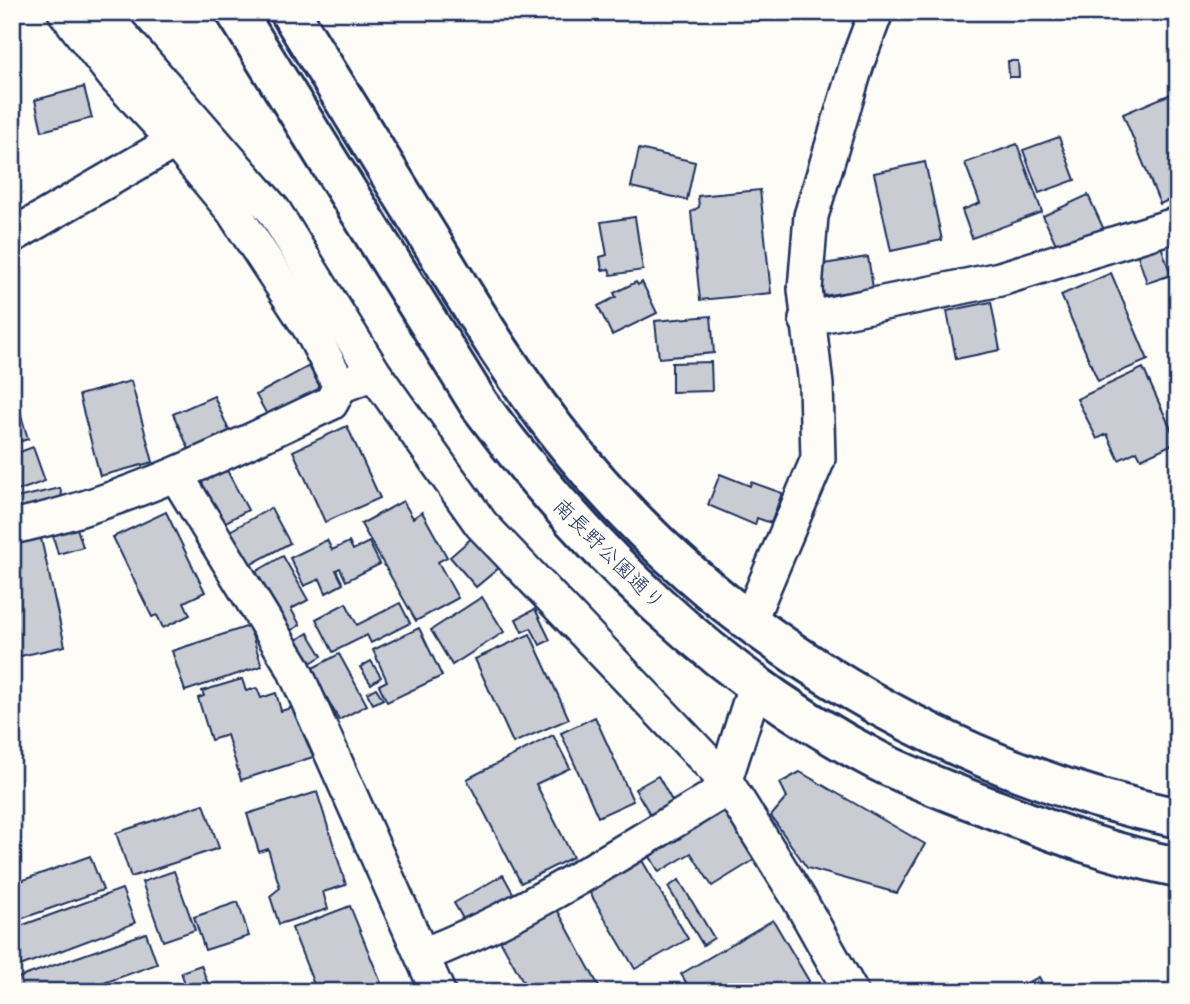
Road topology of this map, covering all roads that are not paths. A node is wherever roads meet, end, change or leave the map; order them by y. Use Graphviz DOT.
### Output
graph roads {
  1 [pos="65,12"];
  2 [pos="101,12"];
  3 [pos="236,12"];
  4 [pos="290,12"];
  5 [pos="876,12"];
  6 [pos="175,141"];
  7 [pos="1178,224"];
  8 [pos="12,236"];
  9 [pos="806,319"];
  10 [pos="374,373"];
  11 [pos="340,386"];
  12 [pos="176,475"];
  13 [pos="12,527"];
  14 [pos="749,622"];
  15 [pos="755,686"];
  16 [pos="725,780"];
  17 [pos="1178,818"];
  18 [pos="1178,867"];
  19 [pos="423,955"];
  20 [pos="438,992"];
  21 [pos="851,992"];
  1 -- 6 [label="street"];
  2 -- 10 [label="street"];
  3 -- 15 [label="street, 南長野公園通り"];
  4 -- 14 [label="street, 南長野公園通り"];
  5 -- 9 [label="street"];
  6 -- 8 [label="street"];
  6 -- 11 [label="street"];
  7 -- 9 [label="street"];
  9 -- 14 [label="street"];
  10 -- 11 [label="street"];
  10 -- 16 [label="street"];
  11 -- 12 [label="street"];
  12 -- 13 [label="street"];
  12 -- 19 [label="street"];
  14 -- 17 [label="street, 南長野公園通り"];
  15 -- 16 [label="street"];
  15 -- 18 [label="street, 南長野公園通り"];
  16 -- 19 [label="street"];
  16 -- 21 [label="street"];
  19 -- 20 [label="street"];
}
